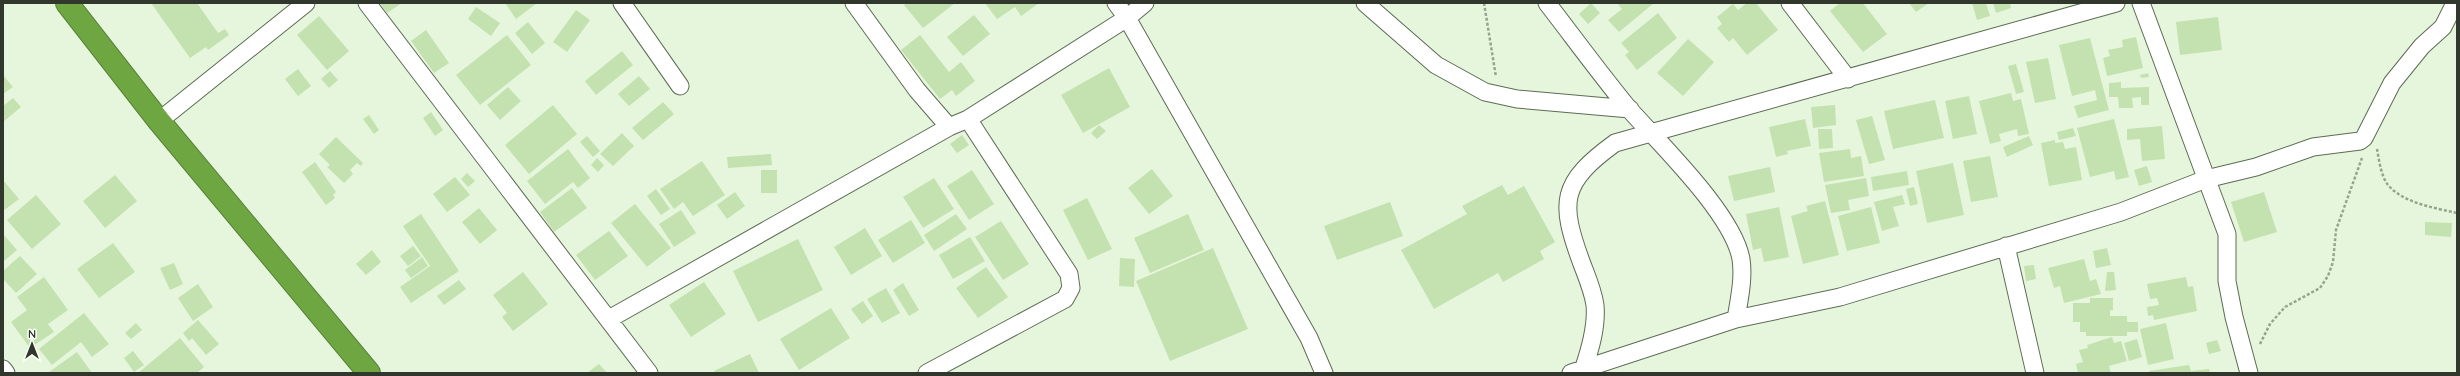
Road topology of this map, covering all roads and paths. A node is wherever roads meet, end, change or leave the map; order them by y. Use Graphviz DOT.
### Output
graph roads {
  1 [pos="67,3"];
  2 [pos="306,3"];
  3 [pos="367,3"];
  4 [pos="622,3"];
  5 [pos="854,3"];
  6 [pos="1116,3"];
  7 [pos="1145,3"];
  8 [pos="1365,3"];
  9 [pos="1484,3"];
  10 [pos="1547,3"];
  11 [pos="1790,3"];
  12 [pos="2116,3"];
  13 [pos="2140,3"];
  14 [pos="2455,3"];
  15 [pos="1127,18"];
  16 [pos="1848,79"];
  17 [pos="680,86"];
  18 [pos="1500,96"];
  19 [pos="1630,109"];
  20 [pos="968,119"];
  21 [pos="159,121"];
  22 [pos="2372,121"];
  23 [pos="950,127"];
  24 [pos="1652,132"];
  25 [pos="2364,138"];
  26 [pos="2206,180"];
  27 [pos="2457,213"];
  28 [pos="2006,246"];
  29 [pos="609,319"];
  30 [pos="1736,319"];
  31 [pos="3,369"];
  32 [pos="1577,371"];
  33 [pos="6,373"];
  34 [pos="369,373"];
  35 [pos="649,373"];
  36 [pos="927,373"];
  37 [pos="1324,373"];
  38 [pos="2035,373"];
  39 [pos="2249,373"];
  1 -- 21 [label="highway"];
  2 -- 21 [label="street"];
  3 -- 29 [label="street"];
  4 -- 17 [label="street"];
  5 -- 23 [label="street"];
  6 -- 15 [label="street"];
  7 -- 15 [label="street"];
  8 -- 18 [label="street"];
  9 -- 18 [label="path"];
  10 -- 19 [label="street"];
  11 -- 16 [label="street"];
  12 -- 16 [label="street"];
  13 -- 26 [label="street"];
  14 -- 22 [label="street"];
  15 -- 20 [label="street"];
  15 -- 37 [label="street"];
  16 -- 24 [label="street"];
  18 -- 19 [label="street"];
  19 -- 24 [label="street"];
  20 -- 23 [label="street"];
  20 -- 36 [label="street"];
  21 -- 34 [label="highway"];
  22 -- 25 [label="street"];
  22 -- 27 [label="path"];
  23 -- 29 [label="street"];
  24 -- 30 [label="street"];
  24 -- 32 [label="street"];
  25 -- 26 [label="street"];
  25 -- 39 [label="path"];
  26 -- 28 [label="street"];
  26 -- 39 [label="street"];
  28 -- 30 [label="street"];
  28 -- 38 [label="street"];
  29 -- 35 [label="street"];
  30 -- 32 [label="street"];
  31 -- 33 [label="street"];
}
